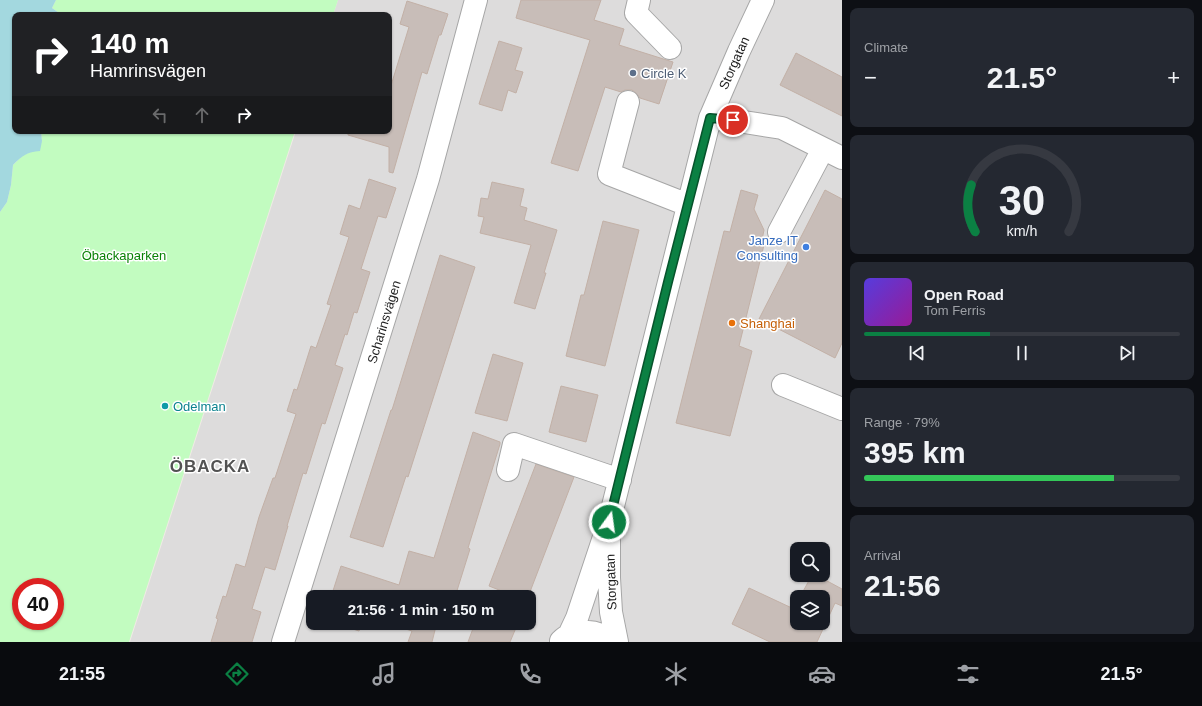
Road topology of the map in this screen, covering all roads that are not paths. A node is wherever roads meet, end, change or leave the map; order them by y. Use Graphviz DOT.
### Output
graph roads {
  1 [pos="476,0"];
  2 [pos="639,0"];
  3 [pos="763,0"];
  4 [pos="670,48"];
  5 [pos="628,102"];
  6 [pos="710,118"];
  7 [pos="833,153"];
  8 [pos="688,205"];
  9 [pos="779,232"];
  10 [pos="783,385"];
  11 [pos="842,410"];
  12 [pos="508,470"];
  13 [pos="620,480"];
  14 [pos="609,522"];
  15 [pos="565,638"];
  16 [pos="282,642"];
  17 [pos="612,642"];
  18 [pos="616,642"];
  1 -- 16 [label="street, Scharinsvägen"];
  2 -- 4 [label="street"];
  3 -- 6 [label="street, Storgatan"];
  5 -- 8 [label="street"];
  6 -- 7 [label="street"];
  6 -- 8 [label="street, Storgatan"];
  7 -- 9 [label="street"];
  8 -- 13 [label="street, Storgatan"];
  10 -- 11 [label="street"];
  12 -- 13 [label="street"];
  13 -- 14 [label="street, Storgatan"];
  14 -- 15 [label="street, Storgatan"];
  14 -- 18 [label="street, Storgatan"];
  15 -- 17 [label="street, Storgatan"];
}
